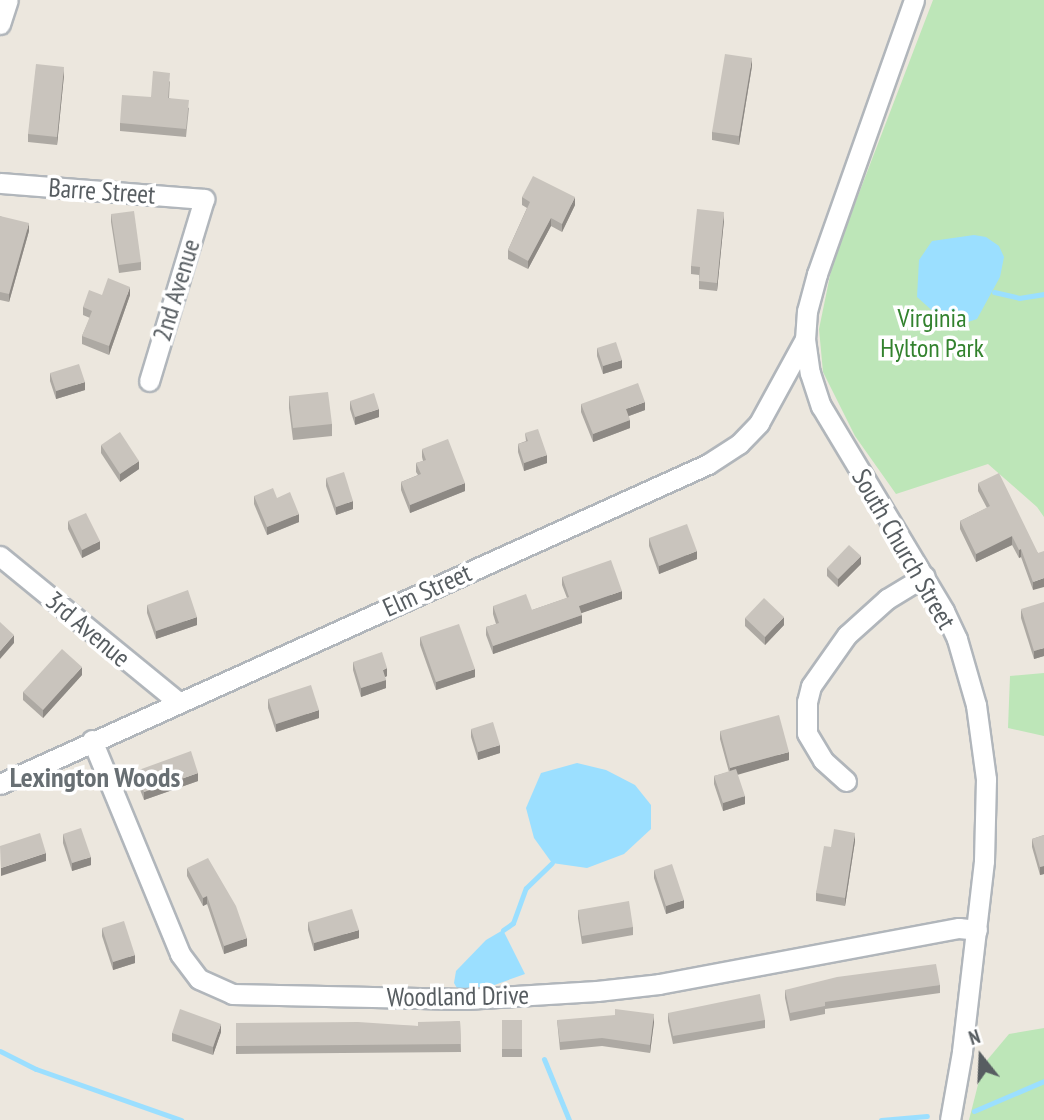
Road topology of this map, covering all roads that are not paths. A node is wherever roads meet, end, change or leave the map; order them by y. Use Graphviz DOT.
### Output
graph roads {
  1 [pos="8,0"];
  2 [pos="914,0"];
  3 [pos="0,24"];
  4 [pos="0,183"];
  5 [pos="204,199"];
  6 [pos="805,340"];
  7 [pos="149,381"];
  8 [pos="0,556"];
  9 [pos="925,576"];
  10 [pos="177,701"];
  11 [pos="92,740"];
  12 [pos="846,781"];
  13 [pos="0,784"];
  14 [pos="977,930"];
  15 [pos="950,1120"];
  1 -- 3 [label="street"];
  2 -- 6 [label="street, South Church Street"];
  4 -- 5 [label="street, Barre Street"];
  5 -- 7 [label="street, 2nd Avenue"];
  6 -- 9 [label="street, South Church Street"];
  6 -- 10 [label="street, Elm Street"];
  8 -- 10 [label="street, 3rd Avenue"];
  9 -- 12 [label="street"];
  9 -- 14 [label="street, South Church Street"];
  10 -- 11 [label="street, Elm Street"];
  11 -- 13 [label="street, Elm Street"];
  11 -- 14 [label="street, Woodland Drive"];
  14 -- 15 [label="street, South Church Street"];
}
